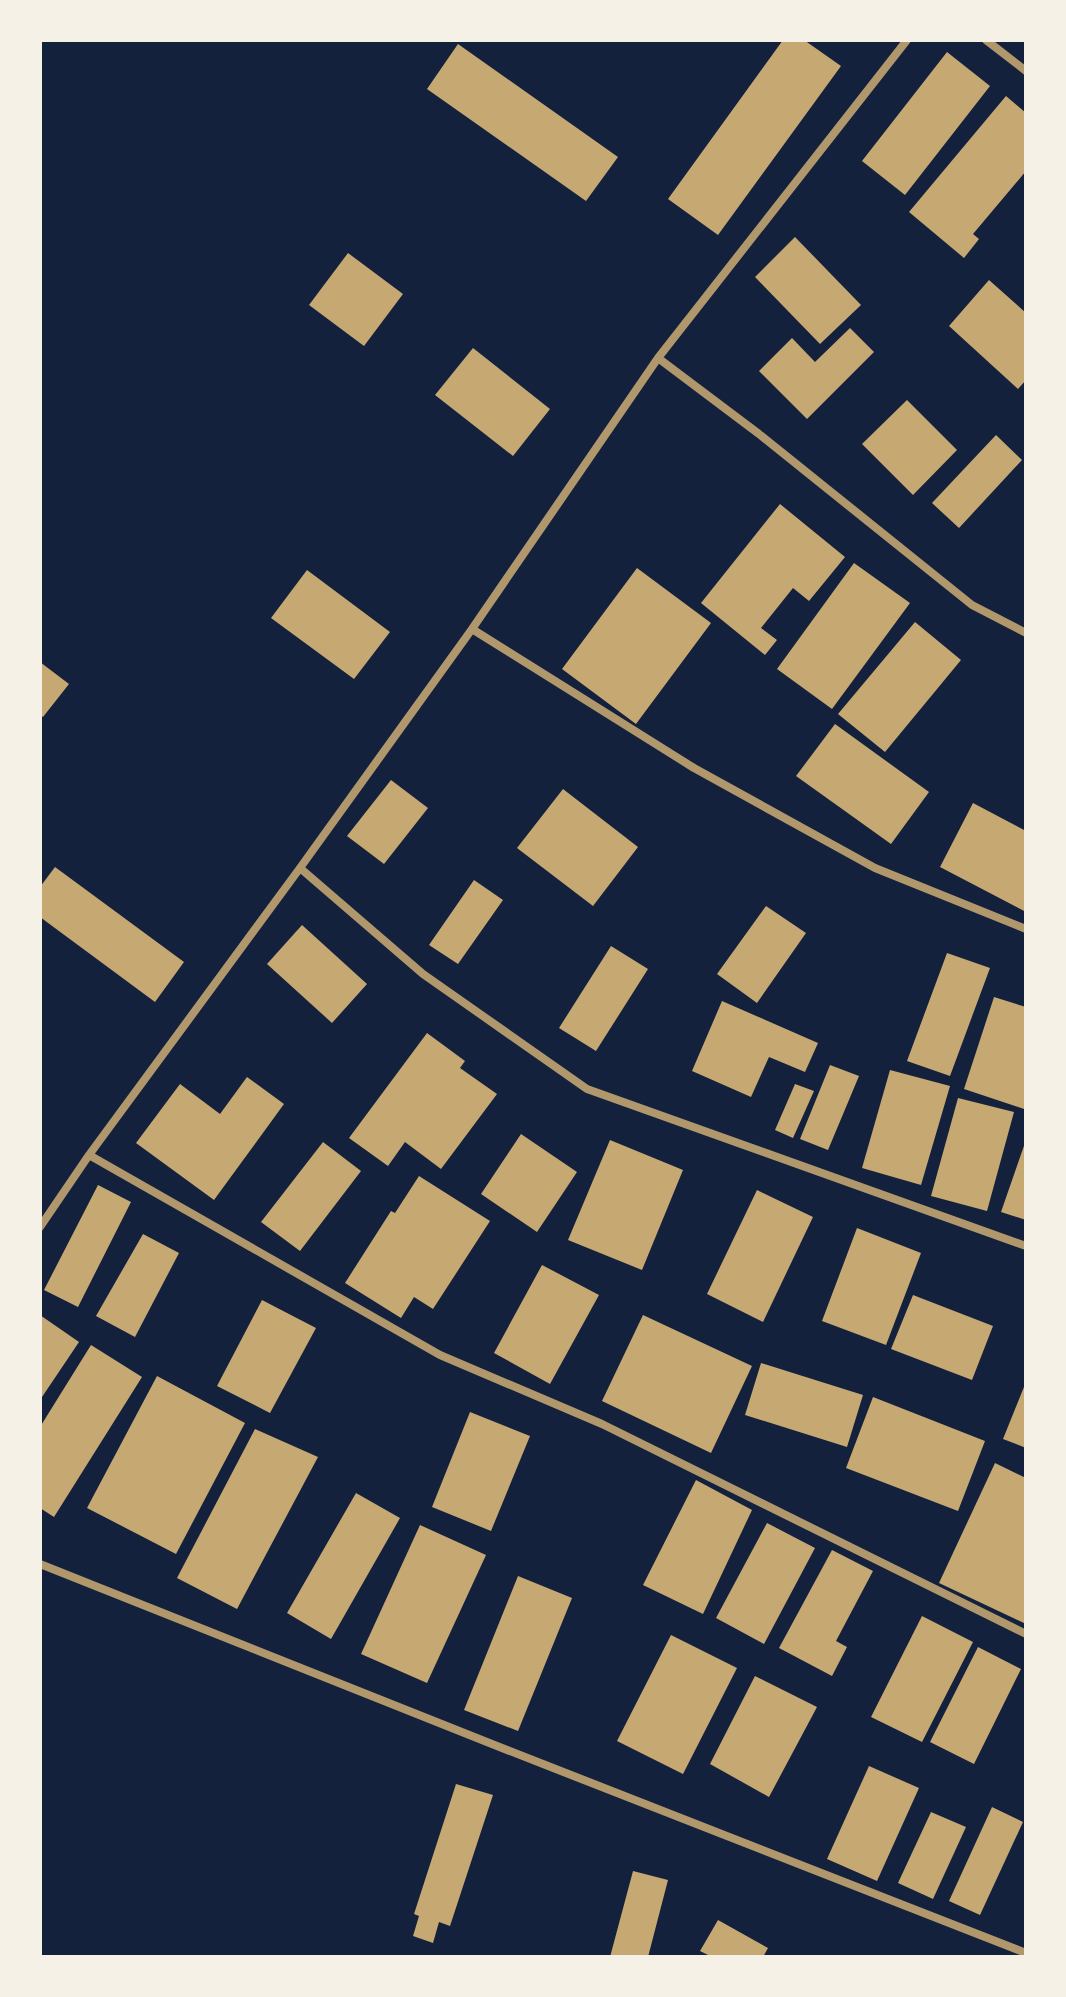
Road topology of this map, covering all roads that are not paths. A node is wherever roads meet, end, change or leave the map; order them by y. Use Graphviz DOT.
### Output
graph roads {
  1 [pos="907,40"];
  2 [pos="986,40"];
  3 [pos="1026,71"];
  4 [pos="658,358"];
  5 [pos="472,629"];
  6 [pos="1026,633"];
  7 [pos="300,868"];
  8 [pos="1026,929"];
  9 [pos="89,1155"];
  10 [pos="40,1227"];
  11 [pos="1026,1246"];
  12 [pos="40,1564"];
  13 [pos="1026,1634"];
  14 [pos="1026,1953"];
  1 -- 4 [label="street"];
  2 -- 3 [label="street"];
  4 -- 5 [label="street"];
  4 -- 6 [label="street"];
  5 -- 7 [label="street"];
  5 -- 8 [label="street"];
  7 -- 9 [label="street"];
  7 -- 11 [label="street"];
  9 -- 10 [label="street"];
  9 -- 13 [label="street"];
  12 -- 14 [label="street"];
}
